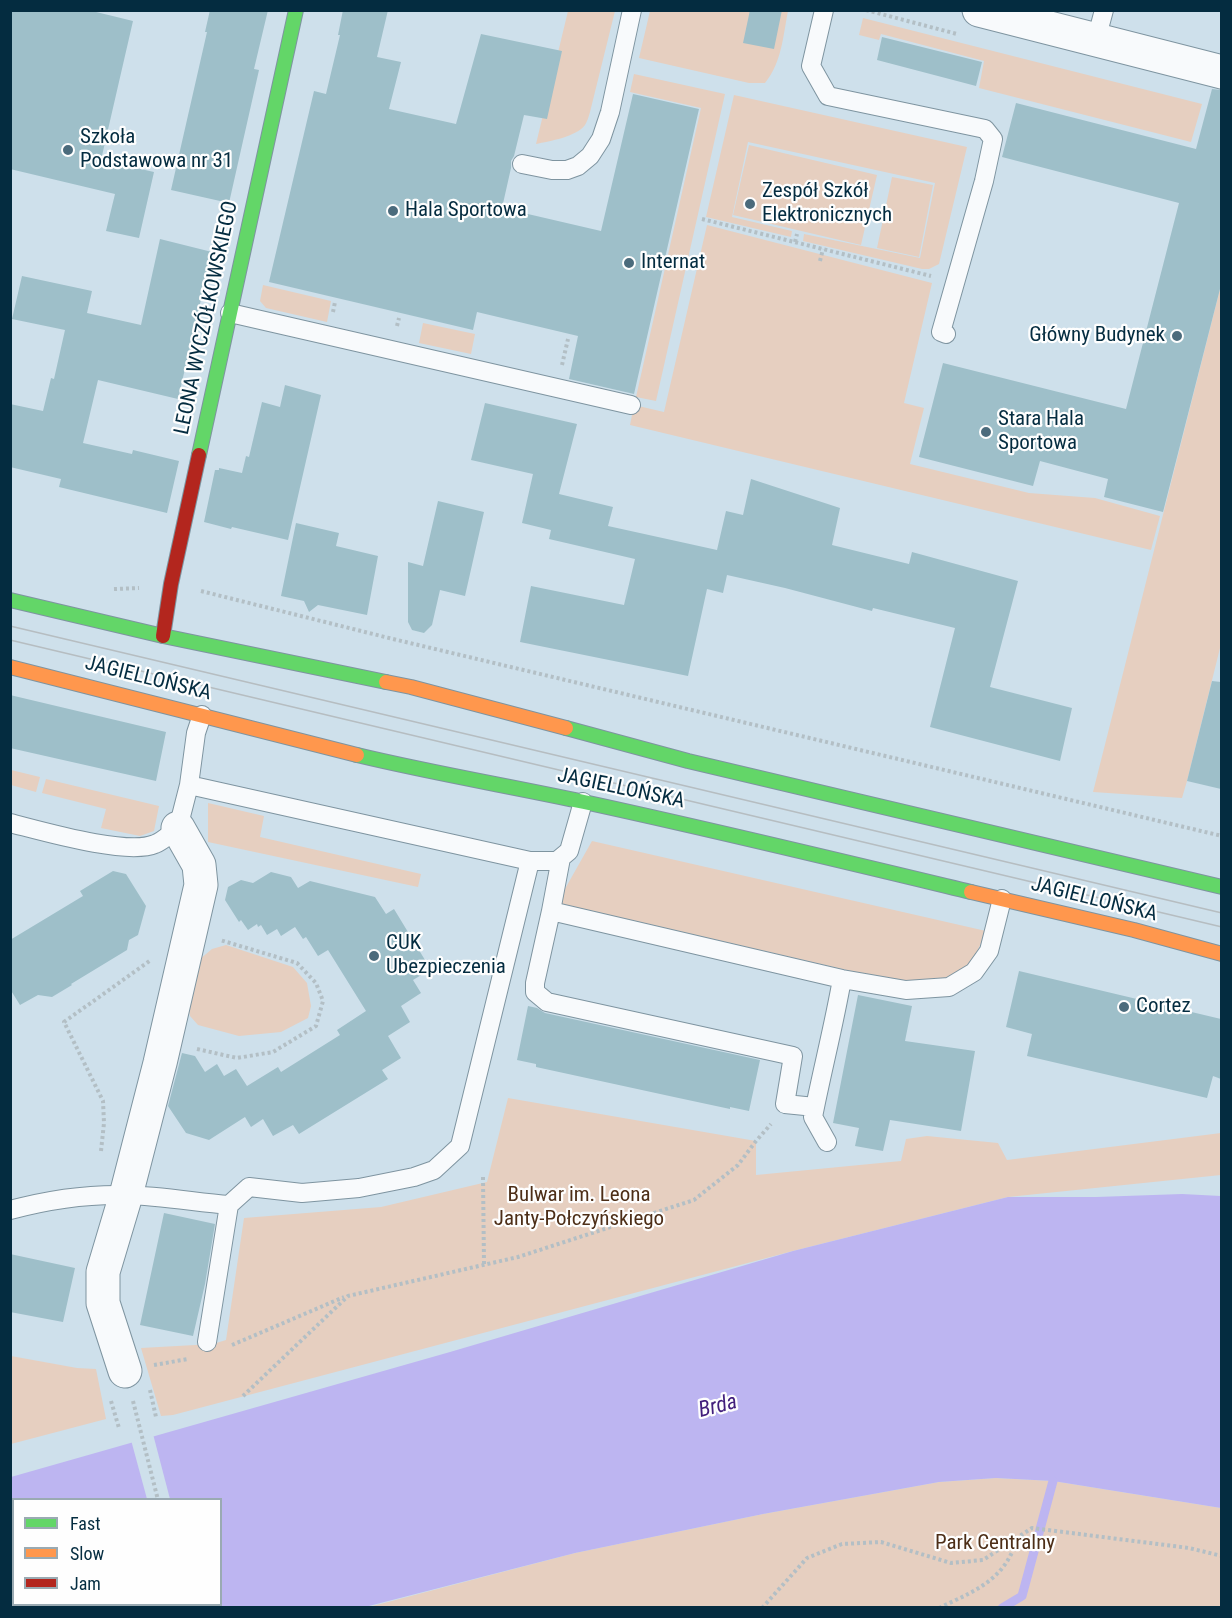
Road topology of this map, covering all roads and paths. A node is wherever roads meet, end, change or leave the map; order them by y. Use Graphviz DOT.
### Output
graph roads {
  1 [pos="296,10"];
  2 [pos="632,10"];
  3 [pos="824,10"];
  4 [pos="979,10"];
  5 [pos="1100,25"];
  6 [pos="1221,72"];
  7 [pos="522,164"];
  8 [pos="702,219"];
  9 [pos="797,234"];
  10 [pos="795,242"];
  11 [pos="822,249"];
  12 [pos="820,261"];
  13 [pos="937,278"];
  14 [pos="230,313"];
  15 [pos="946,334"];
  16 [pos="631,405"];
  17 [pos="171,584"];
  18 [pos="112,589"];
  19 [pos="10,600"];
  20 [pos="163,636"];
  21 [pos="10,667"];
  22 [pos="202,715"];
  23 [pos="189,785"];
  24 [pos="583,802"];
  25 [pos="10,823"];
  26 [pos="178,828"];
  27 [pos="1221,836"];
  28 [pos="561,858"];
  29 [pos="530,861"];
  30 [pos="1221,887"];
  31 [pos="1002,899"];
  32 [pos="551,911"];
  33 [pos="190,932"];
  34 [pos="1221,954"];
  35 [pos="842,979"];
  36 [pos="165,1041"];
  37 [pos="785,1104"];
  38 [pos="815,1107"];
  39 [pos="827,1142"];
  40 [pos="483,1177"];
  41 [pos="111,1196"];
  42 [pos="229,1205"];
  43 [pos="10,1210"];
  44 [pos="484,1264"];
  45 [pos="348,1296"];
  46 [pos="215,1345"];
  47 [pos="194,1358"];
  48 [pos="136,1377"];
  49 [pos="243,1396"];
  50 [pos="153,1401"];
  51 [pos="114,1412"];
  52 [pos="156,1418"];
  53 [pos="119,1428"];
  54 [pos="158,1498"];
  55 [pos="1019,1537"];
  56 [pos="1221,1556"];
  57 [pos="762,1608"];
  58 [pos="939,1608"];
  1 -- 14 [label="main road, LEONA WYCZÓŁKOWSKIEGO"];
  2 -- 7 [label="lane"];
  3 -- 15 [label="lane"];
  4 -- 5 [label="street"];
  5 -- 6 [label="street"];
  8 -- 10 [label="path"];
  9 -- 10 [label="path"];
  10 -- 11 [label="path"];
  11 -- 12 [label="path"];
  11 -- 13 [label="path"];
  14 -- 16 [label="lane"];
  14 -- 17 [label="main road, LEONA WYCZÓŁKOWSKIEGO"];
  17 -- 18 [label="path"];
  17 -- 20 [label="main road, LEONA WYCZÓŁKOWSKIEGO"];
  17 -- 27 [label="path"];
  19 -- 20 [label="main road, JAGIELLOŃSKA"];
  20 -- 30 [label="main road, JAGIELLOŃSKA"];
  21 -- 22 [label="main road, JAGIELLOŃSKA"];
  22 -- 23 [label="lane"];
  22 -- 24 [label="main road, JAGIELLOŃSKA"];
  23 -- 26 [label="lane"];
  23 -- 29 [label="lane"];
  24 -- 28 [label="lane"];
  24 -- 31 [label="main road, JAGIELLOŃSKA"];
  25 -- 26 [label="lane"];
  26 -- 33 [label="street"];
  28 -- 29 [label="lane"];
  28 -- 32 [label="lane"];
  29 -- 42 [label="lane"];
  31 -- 34 [label="main road, JAGIELLOŃSKA"];
  31 -- 35 [label="lane"];
  32 -- 35 [label="lane"];
  32 -- 37 [label="lane"];
  33 -- 36 [label="street"];
  33 -- 36 [label="path"];
  33 -- 41 [label="path"];
  35 -- 38 [label="lane"];
  36 -- 41 [label="street"];
  37 -- 38 [label="lane"];
  37 -- 44 [label="path"];
  38 -- 39 [label="lane"];
  40 -- 44 [label="path"];
  41 -- 42 [label="lane"];
  41 -- 43 [label="lane"];
  41 -- 48 [label="street"];
  42 -- 46 [label="lane"];
  44 -- 45 [label="path"];
  45 -- 46 [label="path"];
  45 -- 49 [label="path"];
  47 -- 48 [label="path"];
  48 -- 54 [label="path"];
  50 -- 52 [label="path"];
  51 -- 53 [label="path"];
  55 -- 56 [label="path"];
  55 -- 57 [label="path"];
  55 -- 58 [label="path"];
}
